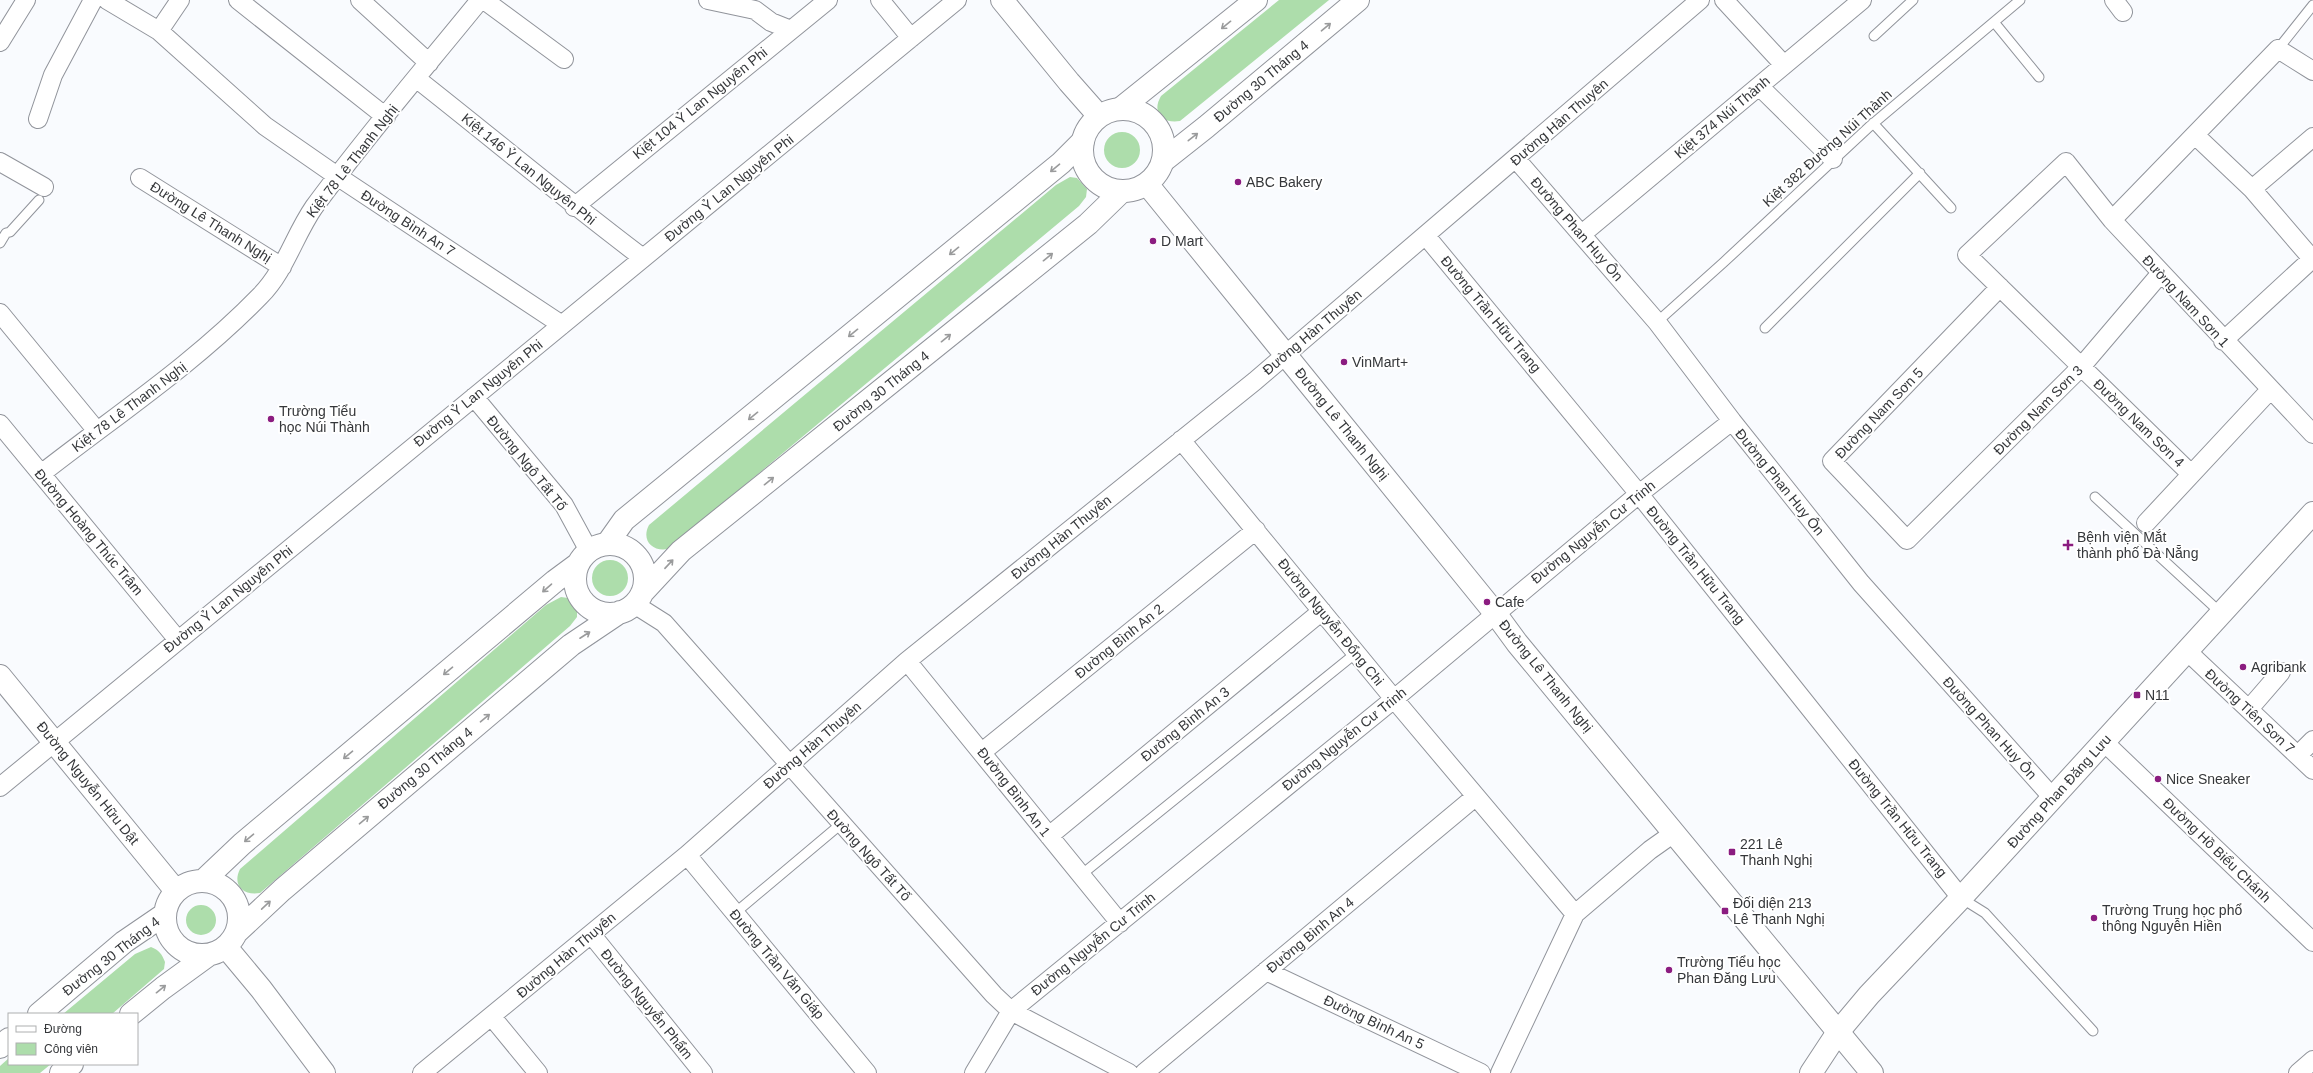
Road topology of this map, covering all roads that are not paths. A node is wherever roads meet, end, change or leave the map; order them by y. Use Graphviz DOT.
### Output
graph roads {
  1 [pos="26,0"];
  2 [pos="93,0"];
  3 [pos="107,0"];
  4 [pos="180,0"];
  5 [pos="238,0"];
  6 [pos="360,0"];
  7 [pos="480,0"];
  8 [pos="484,0"];
  9 [pos="708,0"];
  10 [pos="828,0"];
  11 [pos="880,0"];
  12 [pos="956,0"];
  13 [pos="1002,0"];
  14 [pos="1256,0"];
  15 [pos="1358,0"];
  16 [pos="1700,0"];
  17 [pos="1724,0"];
  18 [pos="1862,0"];
  19 [pos="1913,0"];
  20 [pos="2020,0"];
  21 [pos="2313,4"];
  22 [pos="1994,22"];
  23 [pos="159,30"];
  24 [pos="790,30"];
  25 [pos="1874,36"];
  26 [pos="911,38"];
  27 [pos="0,42"];
  28 [pos="2278,49"];
  29 [pos="564,59"];
  30 [pos="429,63"];
  31 [pos="1784,65"];
  32 [pos="2313,71"];
  33 [pos="2038,77"];
  34 [pos="417,78"];
  35 [pos="1759,86"];
  36 [pos="1109,112"];
  37 [pos="386,117"];
  38 [pos="38,119"];
  39 [pos="1874,122"];
  40 [pos="2195,135"];
  41 [pos="2313,137"];
  42 [pos="1083,141"];
  43 [pos="1516,159"];
  44 [pos="1833,160"];
  45 [pos="1162,161"];
  46 [pos="0,162"];
  47 [pos="1920,174"];
  48 [pos="337,176"];
  49 [pos="140,178"];
  50 [pos="1147,184"];
  51 [pos="2252,188"];
  52 [pos="1122,191"];
  53 [pos="42,193"];
  54 [pos="574,206"];
  55 [pos="1951,208"];
  56 [pos="2112,220"];
  57 [pos="1582,234"];
  58 [pos="1426,236"];
  59 [pos="0,243"];
  60 [pos="1967,255"];
  61 [pos="643,258"];
  62 [pos="2313,259"];
  63 [pos="282,267"];
  64 [pos="2161,273"];
  65 [pos="2000,287"];
  66 [pos="0,313"];
  67 [pos="1657,322"];
  68 [pos="562,325"];
  69 [pos="1765,328"];
  70 [pos="2223,341"];
  71 [pos="1285,354"];
  72 [pos="2082,367"];
  73 [pos="2270,390"];
  74 [pos="474,397"];
  75 [pos="1732,421"];
  76 [pos="0,424"];
  77 [pos="97,430"];
  78 [pos="2313,434"];
  79 [pos="1181,440"];
  80 [pos="41,474"];
  81 [pos="2191,474"];
  82 [pos="1639,494"];
  83 [pos="2095,497"];
  84 [pos="2313,513"];
  85 [pos="2146,523"];
  86 [pos="1256,530"];
  87 [pos="1907,540"];
  88 [pos="591,553"];
  89 [pos="632,603"];
  90 [pos="1322,611"];
  91 [pos="1495,613"];
  92 [pos="2222,614"];
  93 [pos="178,640"];
  94 [pos="2188,652"];
  95 [pos="1356,653"];
  96 [pos="907,661"];
  97 [pos="2281,672"];
  98 [pos="0,676"];
  99 [pos="1394,699"];
  100 [pos="2249,710"];
  101 [pos="2313,740"];
  102 [pos="54,742"];
  103 [pos="2104,742"];
  104 [pos="982,752"];
  105 [pos="2298,755"];
  106 [pos="789,765"];
  107 [pos="2313,770"];
  108 [pos="0,787"];
  109 [pos="1475,797"];
  110 [pos="2053,798"];
  111 [pos="841,824"];
  112 [pos="1674,833"];
  113 [pos="1049,836"];
  114 [pos="687,855"];
  115 [pos="1081,875"];
  116 [pos="204,880"];
  117 [pos="176,891"];
  118 [pos="1961,898"];
  119 [pos="735,913"];
  120 [pos="165,914"];
  121 [pos="1575,914"];
  122 [pos="1120,923"];
  123 [pos="592,934"];
  124 [pos="2313,942"];
  125 [pos="224,945"];
  126 [pos="1266,971"];
  127 [pos="1011,1011"];
  128 [pos="40,1013"];
  129 [pos="133,1013"];
  130 [pos="492,1017"];
  131 [pos="2093,1031"];
  132 [pos="1838,1032"];
  133 [pos="8,1040"];
  134 [pos="0,1047"];
  135 [pos="2313,1060"];
  136 [pos="71,1065"];
  137 [pos="61,1073"];
  138 [pos="324,1073"];
  139 [pos="422,1073"];
  140 [pos="538,1073"];
  141 [pos="703,1073"];
  142 [pos="867,1073"];
  143 [pos="974,1073"];
  144 [pos="1129,1073"];
  145 [pos="1144,1073"];
  146 [pos="1481,1073"];
  147 [pos="1500,1073"];
  148 [pos="1811,1073"];
  149 [pos="1872,1073"];
  150 [pos="2298,1073"];
  1 -- 27 [label="street"];
  2 -- 38 [label="street"];
  3 -- 23 [label="street, Đường Bình An 7"];
  4 -- 23 [label="street"];
  5 -- 37 [label="street"];
  6 -- 30 [label="street"];
  7 -- 30 [label="street, Kiệt 78 Lê Thanh Nghị"];
  8 -- 29 [label="street"];
  9 -- 24 [label="street"];
  10 -- 24 [label="street, Kiệt 104 Ỷ Lan Nguyên Phi"];
  11 -- 26 [label="street"];
  12 -- 26 [label="street, Đường Ỷ Lan Nguyên Phi"];
  13 -- 36 [label="street"];
  14 -- 36 [label="street, one-way"];
  45 -- 15 [label="street, Đường 30 Tháng 4, one-way"];
  16 -- 43 [label="street, Đường Hàn Thuyên"];
  17 -- 31 [label="street"];
  18 -- 31 [label="street, Kiệt 374 Núi Thành"];
  19 -- 25 [label="lane"];
  20 -- 22 [label="lane, Kiệt 382 Đường Núi Thành"];
  21 -- 28 [label="lane"];
  22 -- 33 [label="lane"];
  22 -- 39 [label="lane, Kiệt 382 Đường Núi Thành"];
  23 -- 48 [label="street, Đường Bình An 7"];
  24 -- 54 [label="street, Kiệt 104 Ỷ Lan Nguyên Phi"];
  26 -- 61 [label="street, Đường Ỷ Lan Nguyên Phi"];
  28 -- 32 [label="street"];
  28 -- 40 [label="street"];
  30 -- 34 [label="street, Kiệt 78 Lê Thanh Nghị"];
  31 -- 35 [label="street, Kiệt 374 Núi Thành"];
  34 -- 37 [label="street, Kiệt 78 Lê Thanh Nghị"];
  34 -- 54 [label="street, Kiệt 146 Ỷ Lan Nguyên Phi"];
  35 -- 44 [label="street"];
  35 -- 57 [label="street, Kiệt 374 Núi Thành"];
  36 -- 42 [label="street"];
  36 -- 45 [label="street"];
  37 -- 48 [label="street, Kiệt 78 Lê Thanh Nghị"];
  39 -- 44 [label="lane, Kiệt 382 Đường Núi Thành"];
  39 -- 47 [label="lane"];
  40 -- 51 [label="street"];
  40 -- 56 [label="street"];
  41 -- 51 [label="street"];
  42 -- 52 [label="street"];
  42 -- 88 [label="street, one-way"];
  43 -- 57 [label="street, Đường Phan Huy Ôn"];
  43 -- 58 [label="street, Đường Hàn Thuyên"];
  44 -- 67 [label="lane, Kiệt 382 Đường Núi Thành"];
  45 -- 50 [label="street"];
  46 -- 53 [label="street"];
  47 -- 55 [label="lane"];
  47 -- 69 [label="lane"];
  48 -- 63 [label="street, Kiệt 78 Lê Thanh Nghị"];
  48 -- 68 [label="street, Đường Bình An 7"];
  49 -- 63 [label="street, Đường Lê Thanh Nghị"];
  50 -- 52 [label="street"];
  50 -- 71 [label="street, Đường Lê Thanh Nghị"];
  51 -- 62 [label="street"];
  89 -- 52 [label="street, Đường 30 Tháng 4, one-way"];
  53 -- 59 [label="lane"];
  54 -- 61 [label="street, Kiệt 146 Ỷ Lan Nguyên Phi"];
  56 -- 60 [label="street, Đường Nam Sơn 1"];
  56 -- 64 [label="street, Đường Nam Sơn 1"];
  57 -- 67 [label="street, Đường Phan Huy Ôn"];
  58 -- 71 [label="street, Đường Hàn Thuyên"];
  58 -- 82 [label="street, Đường Trần Hữu Trang"];
  60 -- 65 [label="street, Đường Nam Sơn 4"];
  61 -- 68 [label="street, Đường Ỷ Lan Nguyên Phi"];
  62 -- 70 [label="street"];
  63 -- 77 [label="street, Kiệt 78 Lê Thanh Nghị"];
  64 -- 70 [label="street, Đường Nam Sơn 1"];
  64 -- 72 [label="street, Đường Nam Sơn 3"];
  65 -- 72 [label="street, Đường Nam Sơn 4"];
  65 -- 87 [label="street, Đường Nam Sơn 5"];
  66 -- 77 [label="street"];
  67 -- 75 [label="street, Đường Phan Huy Ôn"];
  68 -- 74 [label="street, Đường Ỷ Lan Nguyên Phi"];
  70 -- 73 [label="street, Đường Nam Sơn 1"];
  71 -- 79 [label="street, Đường Hàn Thuyên"];
  71 -- 91 [label="street, Đường Lê Thanh Nghị"];
  72 -- 81 [label="street, Đường Nam Sơn 4"];
  72 -- 87 [label="street, Đường Nam Sơn 3"];
  73 -- 78 [label="street, Đường Nam Sơn 1"];
  73 -- 81 [label="street, Đường Nam Sơn 4"];
  74 -- 88 [label="street, Đường Ngô Tất Tố"];
  74 -- 93 [label="street, Đường Ỷ Lan Nguyên Phi"];
  75 -- 82 [label="street, Đường Nguyễn Cư Trinh"];
  75 -- 110 [label="street, Đường Phan Huy Ôn"];
  76 -- 80 [label="street, Đường Hoàng Thúc Trâm"];
  77 -- 80 [label="street, Kiệt 78 Lê Thanh Nghị"];
  79 -- 86 [label="street, Đường Nguyễn Đổng Chi"];
  79 -- 96 [label="street, Đường Hàn Thuyên"];
  80 -- 93 [label="street, Đường Hoàng Thúc Trâm"];
  81 -- 85 [label="street, Đường Nam Sơn 4"];
  82 -- 91 [label="street, Đường Nguyễn Cư Trinh"];
  82 -- 118 [label="street, Đường Trần Hữu Trang"];
  83 -- 92 [label="lane"];
  84 -- 92 [label="street, Đường Phan Đăng Lưu"];
  86 -- 90 [label="street, Đường Nguyễn Đổng Chi"];
  86 -- 104 [label="street, Đường Bình An 2"];
  88 -- 89 [label="street"];
  88 -- 89 [label="street"];
  88 -- 116 [label="street, one-way"];
  89 -- 106 [label="street, Đường Ngô Tất Tố"];
  125 -- 89 [label="street, Đường 30 Tháng 4, one-way"];
  90 -- 95 [label="street, Đường Nguyễn Đổng Chi"];
  90 -- 113 [label="street, Đường Bình An 3"];
  91 -- 99 [label="street, Đường Nguyễn Cư Trinh"];
  91 -- 112 [label="street, Đường Lê Thanh Nghị"];
  92 -- 94 [label="street, Đường Phan Đăng Lưu"];
  93 -- 102 [label="street, Đường Ỷ Lan Nguyên Phi"];
  94 -- 100 [label="street, Đường Tiên Sơn 7"];
  94 -- 103 [label="street, Đường Phan Đăng Lưu"];
  95 -- 99 [label="street, Đường Nguyễn Đổng Chi"];
  95 -- 115 [label="lane"];
  96 -- 104 [label="street, Đường Bình An 1"];
  96 -- 106 [label="street, Đường Hàn Thuyên"];
  97 -- 100 [label="street"];
  98 -- 102 [label="street, Đường Nguyễn Hữu Dật"];
  99 -- 109 [label="street, Đường Nguyễn Đổng Chi"];
  99 -- 122 [label="street, Đường Nguyễn Cư Trinh"];
  100 -- 105 [label="street, Đường Tiên Sơn 7"];
  101 -- 105 [label="street"];
  102 -- 108 [label="street, Đường Ỷ Lan Nguyên Phi"];
  102 -- 117 [label="street, Đường Nguyễn Hữu Dật"];
  103 -- 110 [label="street, Đường Phan Đăng Lưu"];
  103 -- 124 [label="street, Đường Hồ Biểu Chánh"];
  104 -- 113 [label="street, Đường Bình An 1"];
  105 -- 107 [label="street, Đường Tiên Sơn 7"];
  106 -- 111 [label="street, Đường Ngô Tất Tố"];
  106 -- 114 [label="street, Đường Hàn Thuyên"];
  109 -- 121 [label="street, Đường Nguyễn Đổng Chi"];
  109 -- 126 [label="street, Đường Bình An 4"];
  110 -- 118 [label="street, Đường Phan Đăng Lưu"];
  111 -- 119 [label="lane"];
  111 -- 127 [label="street, Đường Ngô Tất Tố"];
  112 -- 121 [label="street"];
  112 -- 132 [label="street, Đường Lê Thanh Nghị"];
  113 -- 115 [label="street, Đường Bình An 1"];
  114 -- 119 [label="street, Đường Trần Văn Giáp"];
  114 -- 123 [label="street, Đường Hàn Thuyên"];
  115 -- 122 [label="street, Đường Bình An 1"];
  116 -- 117 [label="street"];
  116 -- 125 [label="street"];
  117 -- 120 [label="street"];
  118 -- 131 [label="lane"];
  118 -- 132 [label="street, Đường Phan Đăng Lưu"];
  119 -- 142 [label="street, Đường Trần Văn Giáp"];
  120 -- 125 [label="street"];
  120 -- 128 [label="street, Đường 30 Tháng 4"];
  121 -- 147 [label="street"];
  122 -- 127 [label="street, Đường Nguyễn Cư Trinh"];
  123 -- 130 [label="street, Đường Hàn Thuyên"];
  123 -- 141 [label="street, Đường Nguyễn Phẩm"];
  129 -- 125 [label="street, Đường 30 Tháng 4, one-way"];
  125 -- 138 [label="street"];
  126 -- 145 [label="street, Đường Bình An 4"];
  126 -- 146 [label="street, Đường Bình An 5"];
  127 -- 143 [label="street, Đường Nguyễn Cư Trinh"];
  127 -- 144 [label="street, Đường Ngô Tất Tố"];
  130 -- 139 [label="street, Đường Hàn Thuyên"];
  130 -- 140 [label="street"];
  132 -- 148 [label="street, Đường Phan Đăng Lưu"];
  132 -- 149 [label="street, Đường Lê Thanh Nghị"];
  133 -- 134 [label="street"];
  135 -- 150 [label="street"];
  136 -- 137 [label="street"];
}
